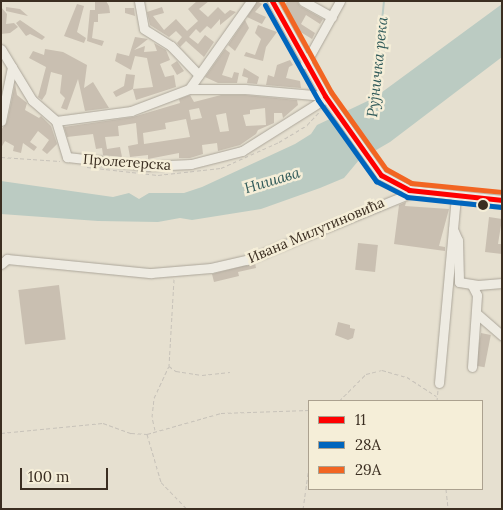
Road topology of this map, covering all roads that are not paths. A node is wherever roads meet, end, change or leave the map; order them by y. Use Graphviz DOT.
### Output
graph roads {
  1 [pos="139,1"];
  2 [pos="251,1"];
  3 [pos="272,1"];
  4 [pos="303,1"];
  5 [pos="340,1"];
  6 [pos="332,17"];
  7 [pos="1,49"];
  8 [pos="305,64"];
  9 [pos="12,67"];
  10 [pos="199,75"];
  11 [pos="189,89"];
  12 [pos="325,97"];
  13 [pos="56,121"];
  14 [pos="1,122"];
  15 [pos="393,184"];
  16 [pos="416,191"];
  17 [pos="456,196"];
  18 [pos="393,198"];
  19 [pos="502,200"];
  20 [pos="453,229"];
  21 [pos="4,262"];
  22 [pos="502,283"];
  23 [pos="472,285"];
  24 [pos="476,314"];
  25 [pos="502,336"];
  26 [pos="472,367"];
  27 [pos="439,383"];
  1 -- 10 [label="street"];
  2 -- 10 [label="street"];
  3 -- 8 [label="street, Ивана Милутиновића"];
  4 -- 6 [label="street"];
  5 -- 6 [label="street"];
  6 -- 8 [label="street"];
  7 -- 9 [label="street"];
  8 -- 12 [label="street, Ивана Милутиновића"];
  9 -- 13 [label="street"];
  9 -- 14 [label="street"];
  10 -- 11 [label="street"];
  11 -- 12 [label="street"];
  11 -- 13 [label="street"];
  12 -- 13 [label="street, Пролетерска"];
  12 -- 15 [label="street, Ивана Милутиновића"];
  15 -- 16 [label="street, Ивана Милутиновића"];
  15 -- 18 [label="street"];
  16 -- 17 [label="street, Ивана Милутиновића"];
  16 -- 18 [label="street, Ивана Милутиновића"];
  17 -- 19 [label="street, Ивана Милутиновића"];
  17 -- 20 [label="street"];
  18 -- 21 [label="street, Ивана Милутиновића"];
  20 -- 23 [label="street"];
  20 -- 27 [label="street"];
  22 -- 23 [label="street"];
  23 -- 24 [label="street"];
  24 -- 25 [label="street"];
  24 -- 26 [label="street"];
}
